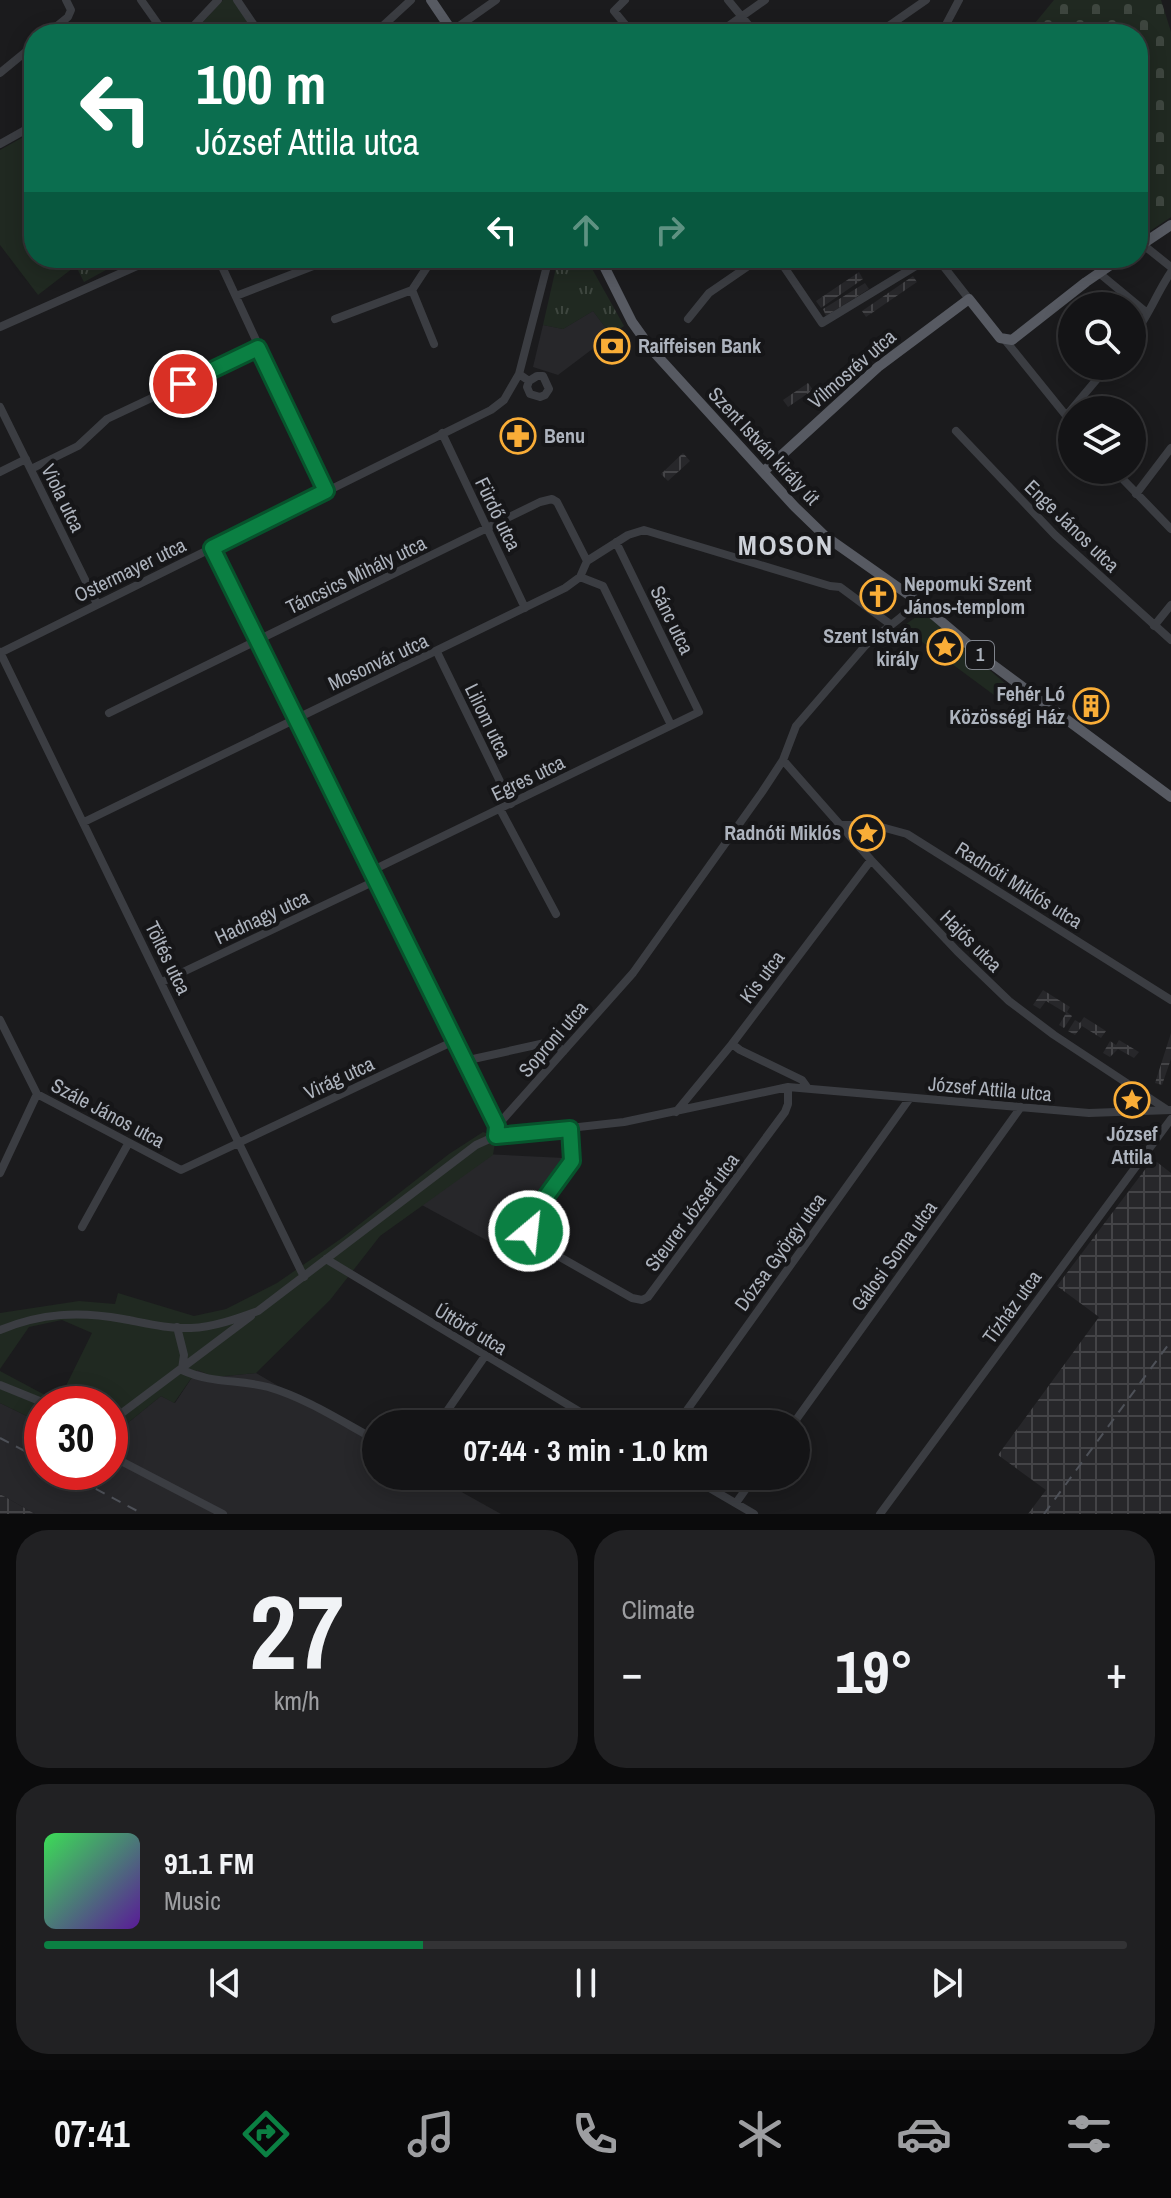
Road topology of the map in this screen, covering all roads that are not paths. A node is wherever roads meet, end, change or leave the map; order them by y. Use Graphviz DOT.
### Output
graph roads {
  1 [pos="66,0"];
  2 [pos="141,0"];
  3 [pos="218,0"];
  4 [pos="237,0"];
  5 [pos="411,0"];
  6 [pos="431,0"];
  7 [pos="496,0"];
  8 [pos="625,0"];
  9 [pos="728,0"];
  10 [pos="765,0"];
  11 [pos="926,0"];
  12 [pos="959,0"];
  13 [pos="742,16"];
  14 [pos="59,24"];
  15 [pos="158,24"];
  16 [pos="195,24"];
  17 [pos="253,24"];
  18 [pos="385,24"];
  19 [pos="448,24"];
  20 [pos="464,24"];
  21 [pos="625,24"];
  22 [pos="731,24"];
  23 [pos="748,24"];
  24 [pos="891,24"];
  25 [pos="946,24"];
  26 [pos="24,53"];
  27 [pos="0,73"];
  28 [pos="24,131"];
  29 [pos="0,144"];
  30 [pos="1171,225"];
  31 [pos="1148,240"];
  32 [pos="1148,251"];
  33 [pos="133,268"];
  34 [pos="223,268"];
  35 [pos="308,268"];
  36 [pos="426,268"];
  37 [pos="546,268"];
  38 [pos="605,268"];
  39 [pos="745,268"];
  40 [pos="785,268"];
  41 [pos="913,268"];
  42 [pos="945,268"];
  43 [pos="1106,268"];
  44 [pos="1171,270"];
  45 [pos="1099,273"];
  46 [pos="412,290"];
  47 [pos="1122,292"];
  48 [pos="236,296"];
  49 [pos="969,299"];
  50 [pos="1146,312"];
  51 [pos="335,319"];
  52 [pos="688,319"];
  53 [pos="0,327"];
  54 [pos="1005,340"];
  55 [pos="434,344"];
  56 [pos="258,348"];
  57 [pos="519,374"];
  58 [pos="529,381"];
  59 [pos="1058,405"];
  60 [pos="0,407"];
  61 [pos="956,431"];
  62 [pos="442,433"];
  63 [pos="1171,448"];
  64 [pos="26,459"];
  65 [pos="31,469"];
  66 [pos="0,472"];
  67 [pos="763,472"];
  68 [pos="1127,484"];
  69 [pos="326,491"];
  70 [pos="1136,494"];
  71 [pos="487,529"];
  72 [pos="1171,529"];
  73 [pos="616,542"];
  74 [pos="212,548"];
  75 [pos="587,561"];
  76 [pos="580,577"];
  77 [pos="916,600"];
  78 [pos="97,604"];
  79 [pos="1171,605"];
  80 [pos="525,608"];
  81 [pos="890,624"];
  82 [pos="1154,626"];
  83 [pos="1171,640"];
  84 [pos="257,641"];
  85 [pos="437,652"];
  86 [pos="0,653"];
  87 [pos="699,712"];
  88 [pos="109,713"];
  89 [pos="296,718"];
  90 [pos="671,725"];
  91 [pos="783,760"];
  92 [pos="1171,797"];
  93 [pos="511,804"];
  94 [pos="500,809"];
  95 [pos="84,822"];
  96 [pos="841,825"];
  97 [pos="871,860"];
  98 [pos="371,871"];
  99 [pos="375,881"];
  100 [pos="556,914"];
  101 [pos="162,982"];
  102 [pos="1171,1000"];
  103 [pos="0,1023"];
  104 [pos="454,1041"];
  105 [pos="732,1044"];
  106 [pos="563,1052"];
  107 [pos="464,1061"];
  108 [pos="788,1087"];
  109 [pos="807,1087"];
  110 [pos="37,1094"];
  111 [pos="910,1098"];
  112 [pos="1021,1107"];
  113 [pos="1169,1110"];
  114 [pos="675,1112"];
  115 [pos="1171,1119"];
  116 [pos="570,1129"];
  117 [pos="496,1131"];
  118 [pos="238,1143"];
  119 [pos="128,1144"];
  120 [pos="0,1173"];
  121 [pos="82,1227"];
  122 [pos="326,1259"];
  123 [pos="304,1277"];
  124 [pos="258,1311"];
  125 [pos="177,1327"];
  126 [pos="0,1330"];
  127 [pos="485,1356"];
  128 [pos="182,1370"];
  129 [pos="0,1385"];
  130 [pos="24,1395"];
  131 [pos="128,1409"];
  132 [pos="448,1410"];
  133 [pos="576,1410"];
  134 [pos="687,1410"];
  135 [pos="803,1410"];
  136 [pos="362,1433"];
  137 [pos="128,1465"];
  138 [pos="713,1490"];
  139 [pos="745,1490"];
  140 [pos="736,1503"];
  141 [pos="223,1514"];
  142 [pos="754,1514"];
  143 [pos="880,1514"];
  1 -- 14 [label="street"];
  2 -- 15 [label="street"];
  3 -- 16 [label="street"];
  4 -- 17 [label="street"];
  5 -- 18 [label="street"];
  6 -- 19 [label="main road"];
  7 -- 20 [label="street"];
  8 -- 21 [label="street"];
  9 -- 13 [label="street"];
  10 -- 13 [label="street"];
  11 -- 24 [label="street"];
  12 -- 25 [label="street"];
  13 -- 22 [label="street"];
  13 -- 23 [label="street"];
  26 -- 27 [label="street"];
  28 -- 29 [label="street"];
  30 -- 31 [label="main road"];
  32 -- 44 [label="street"];
  33 -- 53 [label="street"];
  34 -- 48 [label="street"];
  35 -- 48 [label="street"];
  36 -- 46 [label="street"];
  37 -- 57 [label="street"];
  38 -- 67 [label="main road, Szent István király út / 1"];
  39 -- 52 [label="street"];
  40 -- 41 [label="street"];
  42 -- 49 [label="street"];
  43 -- 45 [label="main road"];
  44 -- 50 [label="street"];
  45 -- 47 [label="street"];
  45 -- 54 [label="main road"];
  46 -- 51 [label="street"];
  46 -- 55 [label="street"];
  48 -- 56 [label="street"];
  49 -- 54 [label="main road"];
  49 -- 67 [label="main road, Vilmosrév utca"];
  54 -- 59 [label="street"];
  56 -- 65 [label="street"];
  56 -- 69 [label="street"];
  57 -- 58 [label="street"];
  57 -- 62 [label="street, Ostermayer utca"];
  58 -- 58 [label="street"];
  60 -- 64 [label="street, Viola utca"];
  61 -- 82 [label="street, Enge János utca"];
  62 -- 69 [label="street, Ostermayer utca"];
  62 -- 71 [label="street, Fürdő utca"];
  63 -- 70 [label="street"];
  64 -- 65 [label="street, Viola utca"];
  64 -- 66 [label="street"];
  65 -- 78 [label="street, Viola utca"];
  67 -- 77 [label="main road, Szent István király út / 1"];
  68 -- 70 [label="street"];
  69 -- 74 [label="street, Ostermayer utca"];
  70 -- 72 [label="street"];
  71 -- 75 [label="street, Táncsics Mihály utca"];
  71 -- 80 [label="street, Fürdő utca"];
  71 -- 84 [label="street, Táncsics Mihály utca"];
  73 -- 75 [label="street"];
  73 -- 81 [label="street"];
  73 -- 87 [label="street, Sánc utca"];
  74 -- 78 [label="street, Ostermayer utca"];
  74 -- 84 [label="street"];
  75 -- 76 [label="street"];
  76 -- 80 [label="street, Mosonvár utca"];
  76 -- 90 [label="street"];
  77 -- 81 [label="street, Soproni utca"];
  77 -- 92 [label="main road, Szent István király út / 1"];
  78 -- 86 [label="street, Ostermayer utca"];
  79 -- 82 [label="street"];
  80 -- 85 [label="street, Mosonvár utca"];
  81 -- 91 [label="street, Soproni utca"];
  82 -- 83 [label="street, Enge János utca"];
  84 -- 88 [label="street, Táncsics Mihály utca"];
  84 -- 89 [label="street"];
  85 -- 89 [label="street, Mosonvár utca"];
  85 -- 93 [label="street, Liliom utca"];
  86 -- 95 [label="street, Töltés utca"];
  87 -- 90 [label="street, Egres utca"];
  89 -- 95 [label="street, Mosonvár utca"];
  89 -- 98 [label="street"];
  90 -- 93 [label="street, Egres utca"];
  91 -- 96 [label="street, Hajós utca"];
  91 -- 106 [label="street, Soproni utca"];
  93 -- 94 [label="street, Egres utca"];
  94 -- 98 [label="street, Egres utca"];
  94 -- 100 [label="street"];
  95 -- 101 [label="street, Töltés utca"];
  96 -- 97 [label="street, Hajós utca"];
  96 -- 102 [label="street, Radnóti Miklós utca"];
  97 -- 105 [label="street, Kis utca"];
  97 -- 113 [label="street, Hajós utca"];
  98 -- 99 [label="street"];
  99 -- 101 [label="street, Hadnagy utca"];
  99 -- 104 [label="street"];
  101 -- 118 [label="street, Töltés utca"];
  103 -- 110 [label="street, Szále János utca"];
  104 -- 107 [label="street"];
  104 -- 118 [label="street, Virág utca"];
  105 -- 109 [label="street, József Attila utca"];
  105 -- 114 [label="street, Kis utca"];
  106 -- 107 [label="street"];
  106 -- 117 [label="street, Soproni utca"];
  107 -- 117 [label="street"];
  108 -- 109 [label="street, József Attila utca"];
  108 -- 114 [label="street, József Attila utca"];
  108 -- 116 [label="street, Steurer József utca"];
  109 -- 111 [label="street, József Attila utca"];
  110 -- 119 [label="street, Szále János utca"];
  110 -- 120 [label="street"];
  111 -- 112 [label="street, József Attila utca"];
  111 -- 134 [label="street, Dózsa György utca"];
  112 -- 113 [label="street, József Attila utca"];
  112 -- 135 [label="street, Gálosi Soma utca"];
  114 -- 116 [label="street, József Attila utca"];
  115 -- 143 [label="street, Tízház utca"];
  116 -- 117 [label="street, József Attila utca"];
  117 -- 122 [label="street, Soproni utca"];
  118 -- 119 [label="street, Szále János utca"];
  118 -- 123 [label="street, Töltés utca"];
  119 -- 121 [label="street"];
  122 -- 123 [label="street, Soproni utca"];
  122 -- 127 [label="street, Úttörő utca"];
  123 -- 124 [label="street, Soproni utca"];
  124 -- 125 [label="street, Soproni utca"];
  124 -- 128 [label="street"];
  125 -- 126 [label="street, Soproni utca"];
  125 -- 128 [label="street"];
  127 -- 132 [label="street"];
  127 -- 133 [label="street, Úttörő utca"];
  128 -- 131 [label="street"];
  128 -- 136 [label="street"];
  129 -- 130 [label="street"];
  137 -- 141 [label="street"];
  138 -- 140 [label="street"];
  139 -- 140 [label="street"];
  140 -- 142 [label="street"];
}
